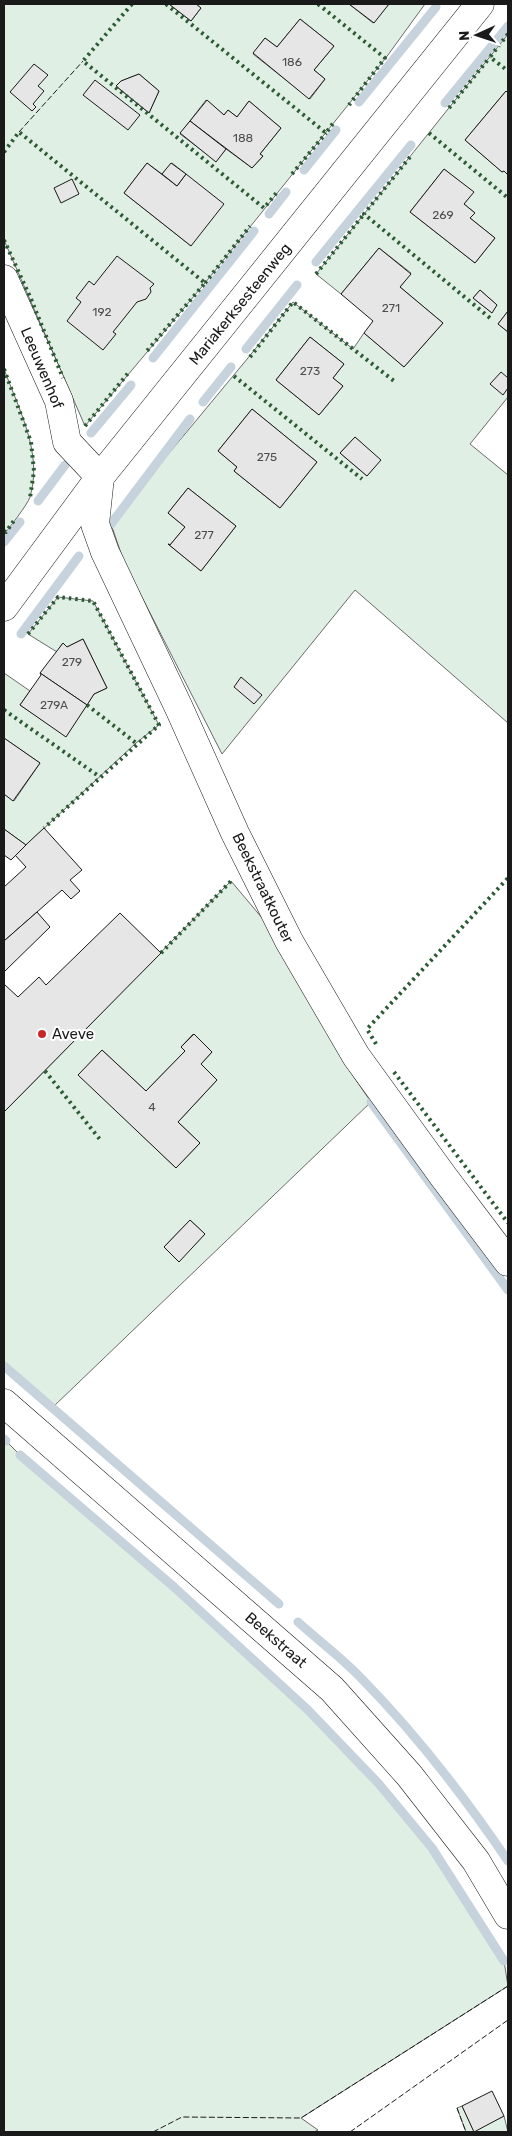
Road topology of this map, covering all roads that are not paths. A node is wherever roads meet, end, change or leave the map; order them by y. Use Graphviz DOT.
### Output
graph roads {
  1 [pos="480,4"];
  2 [pos="4,279"];
  3 [pos="100,477"];
  4 [pos="4,607"];
  5 [pos="508,1262"];
  6 [pos="4,1403"];
  7 [pos="508,1915"];
  1 -- 3 [label="street, Mariakerksesteenweg"];
  2 -- 3 [label="street, Leeuwenhof"];
  3 -- 4 [label="street, Mariakerksesteenweg"];
  3 -- 5 [label="street, Beekstraatkouter"];
  6 -- 7 [label="street, Beekstraat"];
}
